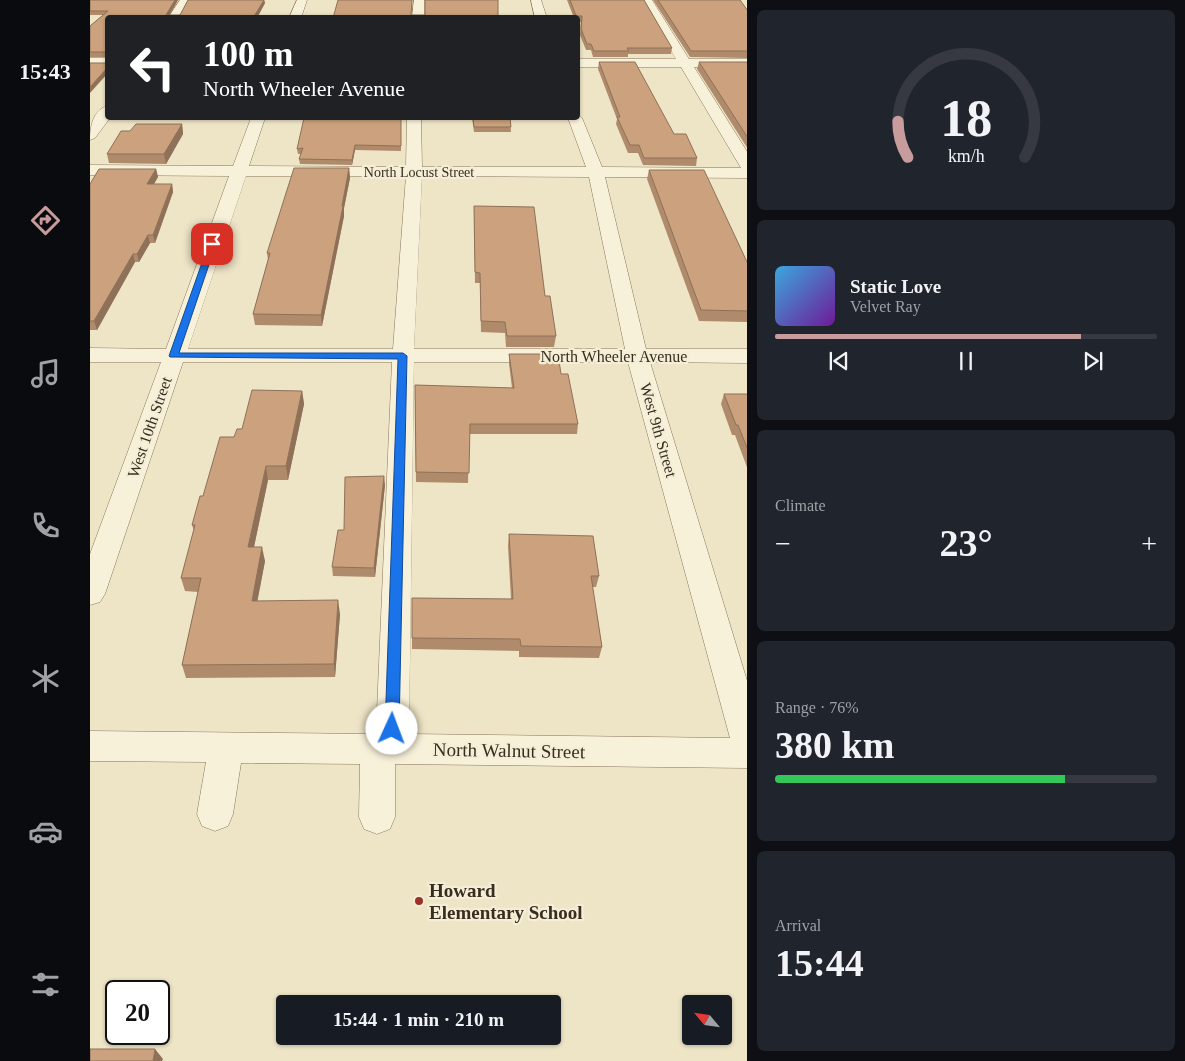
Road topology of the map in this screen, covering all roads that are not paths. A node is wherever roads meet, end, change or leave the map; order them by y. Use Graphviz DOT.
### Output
graph roads {
  1 [pos="185,0"];
  2 [pos="302,0"];
  3 [pos="419,0"];
  4 [pos="536,0"];
  5 [pos="647,0"];
  6 [pos="175,15"];
  7 [pos="296,15"];
  8 [pos="418,15"];
  9 [pos="540,15"];
  10 [pos="90,62"];
  11 [pos="105,62"];
  12 [pos="580,63"];
  13 [pos="685,63"];
  14 [pos="747,63"];
  15 [pos="105,114"];
  16 [pos="257,120"];
  17 [pos="414,120"];
  18 [pos="576,120"];
  19 [pos="90,135"];
  20 [pos="747,165"];
  21 [pos="90,170"];
  22 [pos="238,170"];
  23 [pos="414,172"];
  24 [pos="596,172"];
  25 [pos="747,173"];
  26 [pos="90,355"];
  27 [pos="173,356"];
  28 [pos="403,356"];
  29 [pos="637,356"];
  30 [pos="747,356"];
  31 [pos="90,594"];
  32 [pos="747,739"];
  33 [pos="90,746"];
  34 [pos="226,747"];
  35 [pos="385,749"];
  36 [pos="747,753"];
  37 [pos="214,814"];
  38 [pos="377,817"];
  1 -- 6 [label="street"];
  2 -- 7 [label="street"];
  3 -- 8 [label="street"];
  4 -- 9 [label="street"];
  5 -- 13 [label="street"];
  10 -- 11 [label="street"];
  12 -- 13 [label="street"];
  13 -- 14 [label="street"];
  13 -- 20 [label="street"];
  15 -- 19 [label="street"];
  16 -- 22 [label="street, West 10th Street"];
  17 -- 23 [label="street"];
  18 -- 24 [label="street, West 9th Street"];
  21 -- 22 [label="street, North Locust Street"];
  22 -- 23 [label="street, North Locust Street"];
  22 -- 27 [label="street, West 10th Street"];
  23 -- 24 [label="street, North Locust Street"];
  23 -- 28 [label="street"];
  24 -- 25 [label="street, North Locust Street"];
  24 -- 29 [label="street, West 9th Street"];
  26 -- 27 [label="street, North Wheeler Avenue"];
  27 -- 28 [label="street, North Wheeler Avenue"];
  27 -- 31 [label="street, West 10th Street"];
  28 -- 29 [label="street, North Wheeler Avenue"];
  28 -- 35 [label="street"];
  29 -- 30 [label="street, North Wheeler Avenue"];
  29 -- 32 [label="street, West 9th Street"];
  33 -- 34 [label="street, North Walnut Street"];
  34 -- 35 [label="street, North Walnut Street"];
  34 -- 37 [label="street"];
  35 -- 36 [label="street, North Walnut Street"];
  35 -- 38 [label="street"];
}
